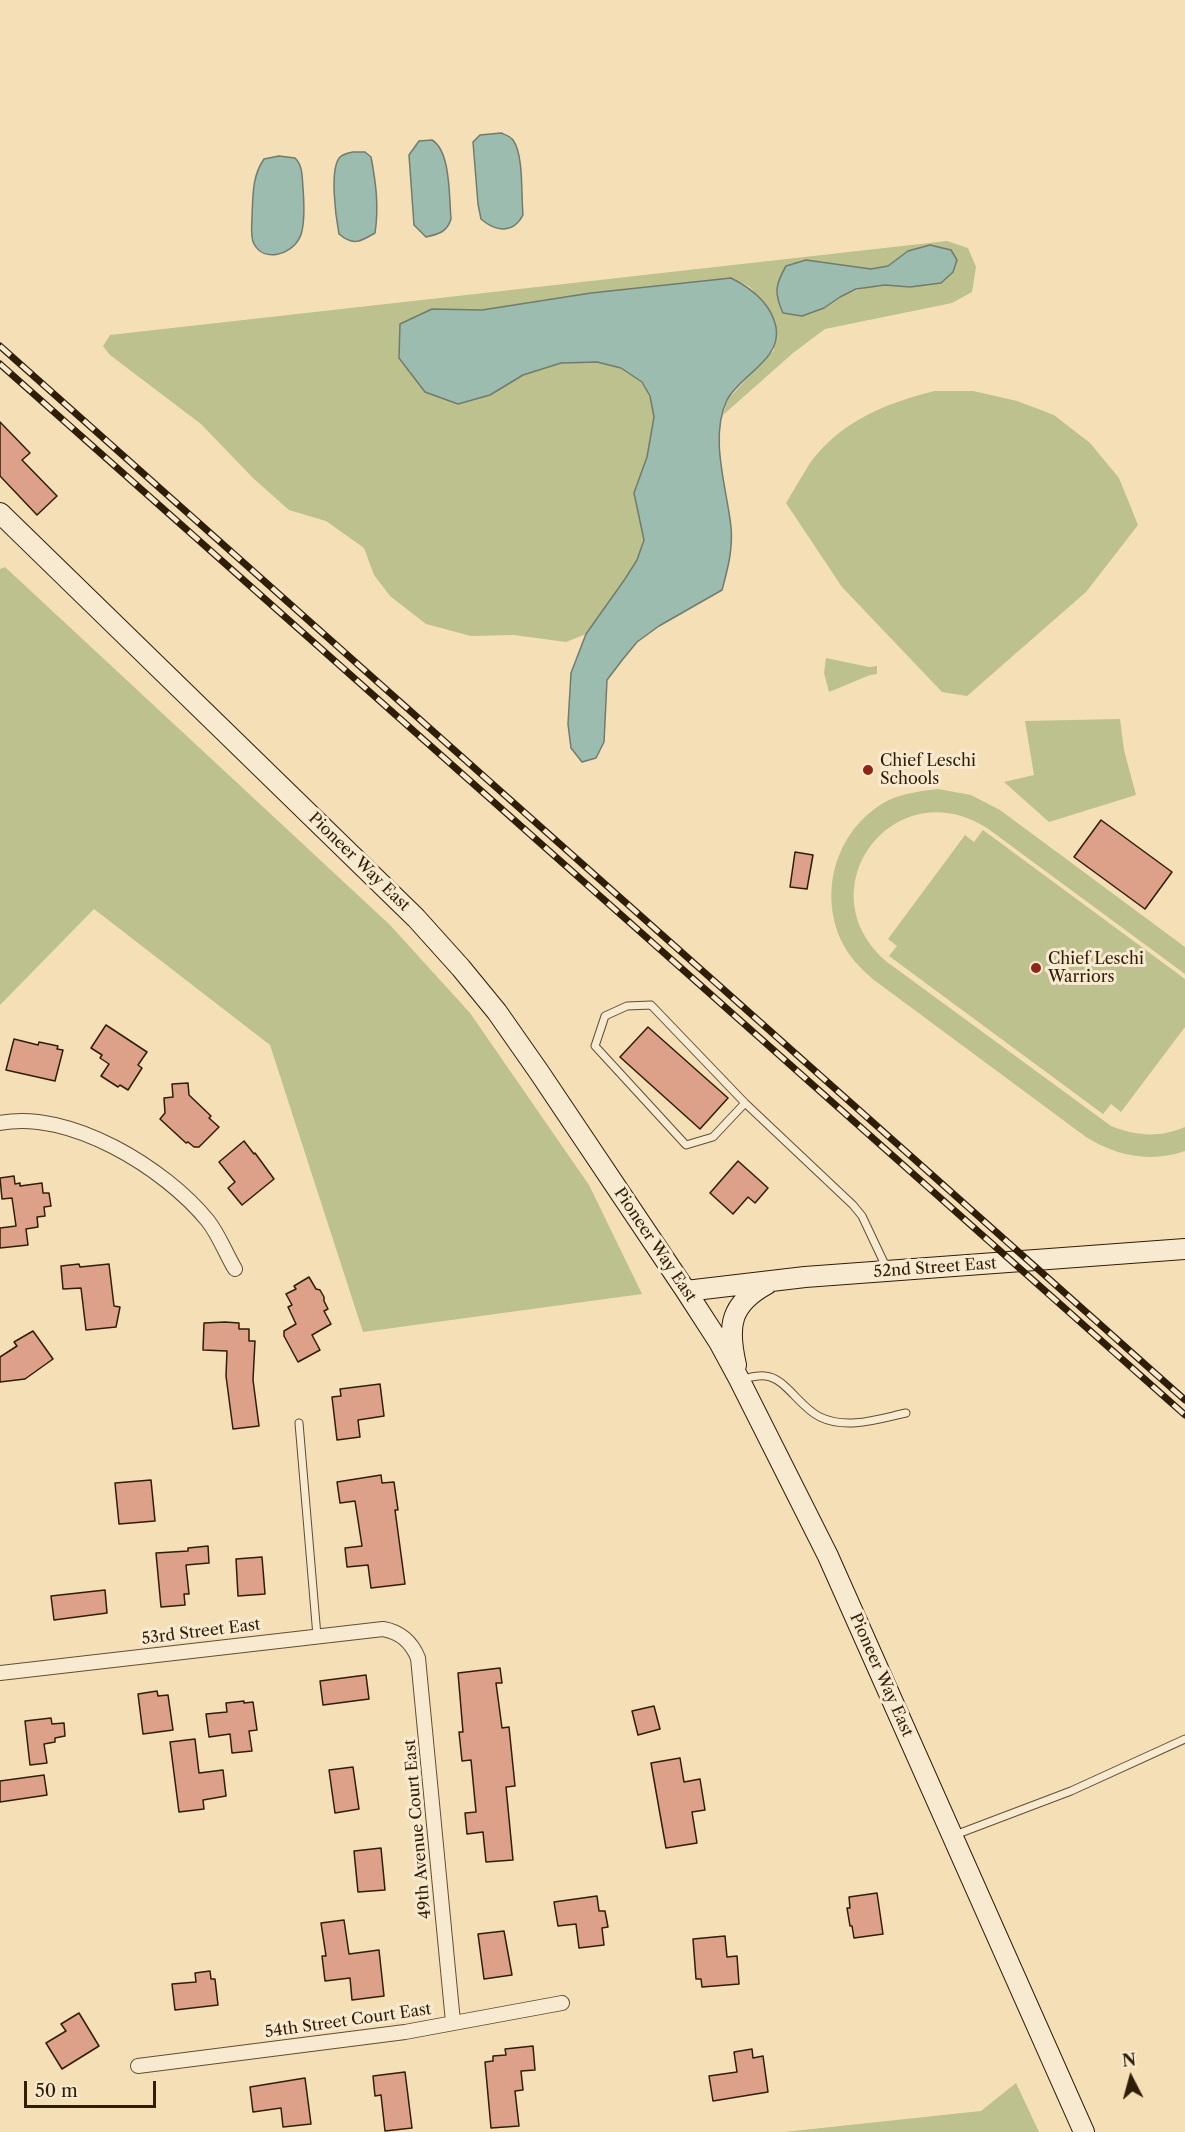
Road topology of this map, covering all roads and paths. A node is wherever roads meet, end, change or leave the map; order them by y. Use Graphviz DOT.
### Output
graph roads {
  1 [pos="0,513"];
  2 [pos="745,1103"];
  3 [pos="0,1123"];
  4 [pos="1185,1249"];
  5 [pos="235,1269"];
  6 [pos="888,1271"];
  7 [pos="772,1282"];
  8 [pos="686,1291"];
  9 [pos="740,1380"];
  10 [pos="906,1413"];
  11 [pos="299,1423"];
  12 [pos="317,1635"];
  13 [pos="404,1637"];
  14 [pos="0,1673"];
  15 [pos="1185,1738"];
  16 [pos="952,1836"];
  17 [pos="562,2003"];
  18 [pos="453,2022"];
  19 [pos="138,2066"];
  20 [pos="1084,2132"];
  1 -- 8 [label="main road, Pioneer Way East"];
  2 -- 2 [label="lane"];
  2 -- 6 [label="lane"];
  3 -- 5 [label="street"];
  4 -- 6 [label="main road, 52nd Street East"];
  6 -- 7 [label="main road, 52nd Street East"];
  7 -- 8 [label="main road, 52nd Street East"];
  7 -- 9 [label="main road"];
  8 -- 9 [label="main road, Pioneer Way East"];
  9 -- 10 [label="lane"];
  9 -- 16 [label="main road, Pioneer Way East"];
  11 -- 12 [label="lane"];
  12 -- 13 [label="street, 53rd Street East"];
  12 -- 14 [label="street, 53rd Street East"];
  13 -- 18 [label="street, 49th Avenue Court East"];
  15 -- 16 [label="lane"];
  16 -- 20 [label="main road, Pioneer Way East"];
  17 -- 18 [label="street, 54th Street Court East"];
  18 -- 19 [label="street, 54th Street Court East"];
}
